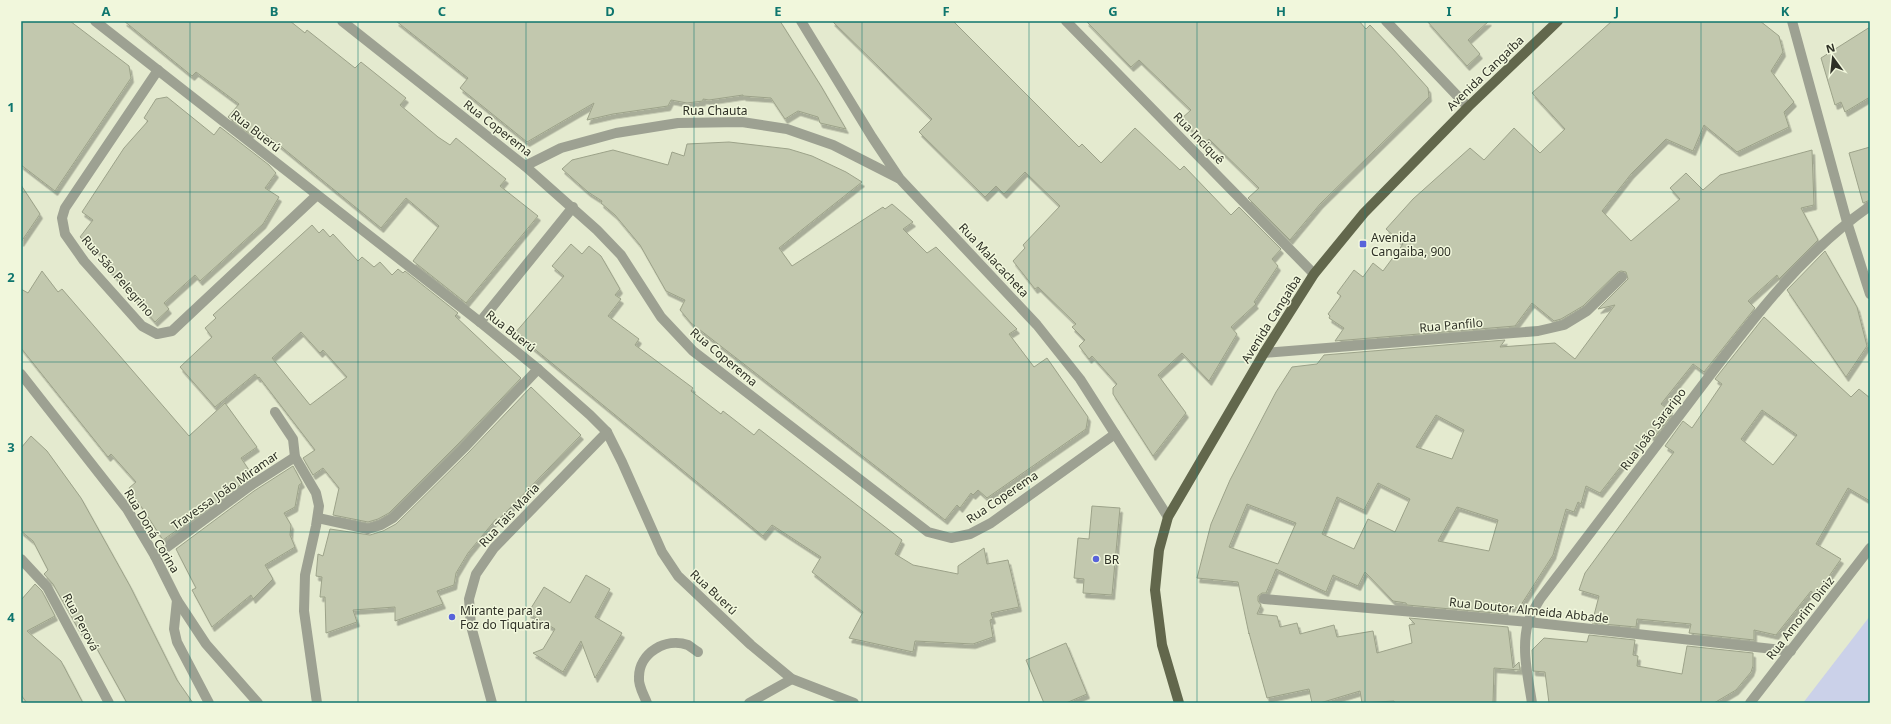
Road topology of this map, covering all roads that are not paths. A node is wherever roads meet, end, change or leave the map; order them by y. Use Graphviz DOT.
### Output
graph roads {
  1 [pos="95,21"];
  2 [pos="342,21"];
  3 [pos="801,21"];
  4 [pos="1066,21"];
  5 [pos="1386,21"];
  6 [pos="1558,21"];
  7 [pos="1792,21"];
  8 [pos="158,70"];
  9 [pos="1468,107"];
  10 [pos="526,166"];
  11 [pos="900,179"];
  12 [pos="316,196"];
  13 [pos="1870,206"];
  14 [pos="573,207"];
  15 [pos="1846,222"];
  16 [pos="1314,274"];
  17 [pos="1622,277"];
  18 [pos="1870,294"];
  19 [pos="480,322"];
  20 [pos="1264,353"];
  21 [pos="538,369"];
  22 [pos="21,374"];
  23 [pos="275,412"];
  24 [pos="607,432"];
  25 [pos="1115,434"];
  26 [pos="295,457"];
  27 [pos="1168,517"];
  28 [pos="318,518"];
  29 [pos="1870,548"];
  30 [pos="155,556"];
  31 [pos="21,559"];
  32 [pos="177,600"];
  33 [pos="1264,600"];
  34 [pos="1528,622"];
  35 [pos="1791,651"];
  36 [pos="698,652"];
  37 [pos="792,679"];
  38 [pos="109,703"];
  39 [pos="208,703"];
  40 [pos="258,703"];
  41 [pos="317,703"];
  42 [pos="492,703"];
  43 [pos="647,703"];
  44 [pos="749,703"];
  45 [pos="854,703"];
  46 [pos="1179,703"];
  47 [pos="1532,703"];
  48 [pos="1750,703"];
  1 -- 8 [label="street, Rua Buerú"];
  2 -- 10 [label="street, Rua Coperema"];
  3 -- 11 [label="street, Rua Malacacheta"];
  4 -- 16 [label="street, Rua Inciquê"];
  5 -- 9 [label="street"];
  6 -- 9 [label="main road, Avenida Cangaíba"];
  7 -- 15 [label="street"];
  8 -- 12 [label="street, Rua Buerú"];
  8 -- 12 [label="street, Rua São Pelegrino"];
  9 -- 16 [label="main road, Avenida Cangaíba"];
  10 -- 11 [label="street, Rua Chauta"];
  10 -- 14 [label="street, Rua Coperema"];
  11 -- 25 [label="street, Rua Malacacheta"];
  12 -- 19 [label="street, Rua Buerú"];
  13 -- 15 [label="street, Rua João Sararipo"];
  14 -- 19 [label="street"];
  14 -- 25 [label="street, Rua Coperema"];
  15 -- 18 [label="street"];
  15 -- 34 [label="street, Rua João Sararipo"];
  16 -- 20 [label="main road, Avenida Cangaíba"];
  17 -- 20 [label="street, Rua Panfilo"];
  19 -- 21 [label="street, Rua Buerú"];
  20 -- 27 [label="main road, Avenida Cangaíba"];
  21 -- 24 [label="street, Rua Buerú"];
  21 -- 28 [label="street"];
  22 -- 30 [label="street, Rua Doná Corina"];
  23 -- 26 [label="street"];
  24 -- 37 [label="street, Rua Buerú"];
  24 -- 42 [label="street, Rua Tais Maria"];
  25 -- 27 [label="street, Rua Malacacheta"];
  26 -- 28 [label="street, Travessa João Miramar"];
  26 -- 30 [label="street, Travessa João Miramar"];
  27 -- 46 [label="main road, Avenida Cangaíba"];
  28 -- 41 [label="street, Travessa João Miramar"];
  29 -- 35 [label="street, Rua Amorim Diniz"];
  30 -- 32 [label="street, Rua Doná Corina"];
  31 -- 38 [label="street, Rua Perová"];
  32 -- 39 [label="street"];
  32 -- 40 [label="street, Rua Doná Corina"];
  33 -- 34 [label="street, Rua Doutor Almeida Abbade"];
  34 -- 35 [label="street, Rua Doutor Almeida Abbade"];
  34 -- 47 [label="street, Rua João Sararipo"];
  35 -- 48 [label="street, Rua Amorim Diniz"];
  36 -- 43 [label="street"];
  37 -- 44 [label="street"];
  37 -- 45 [label="street, Rua Buerú"];
}
